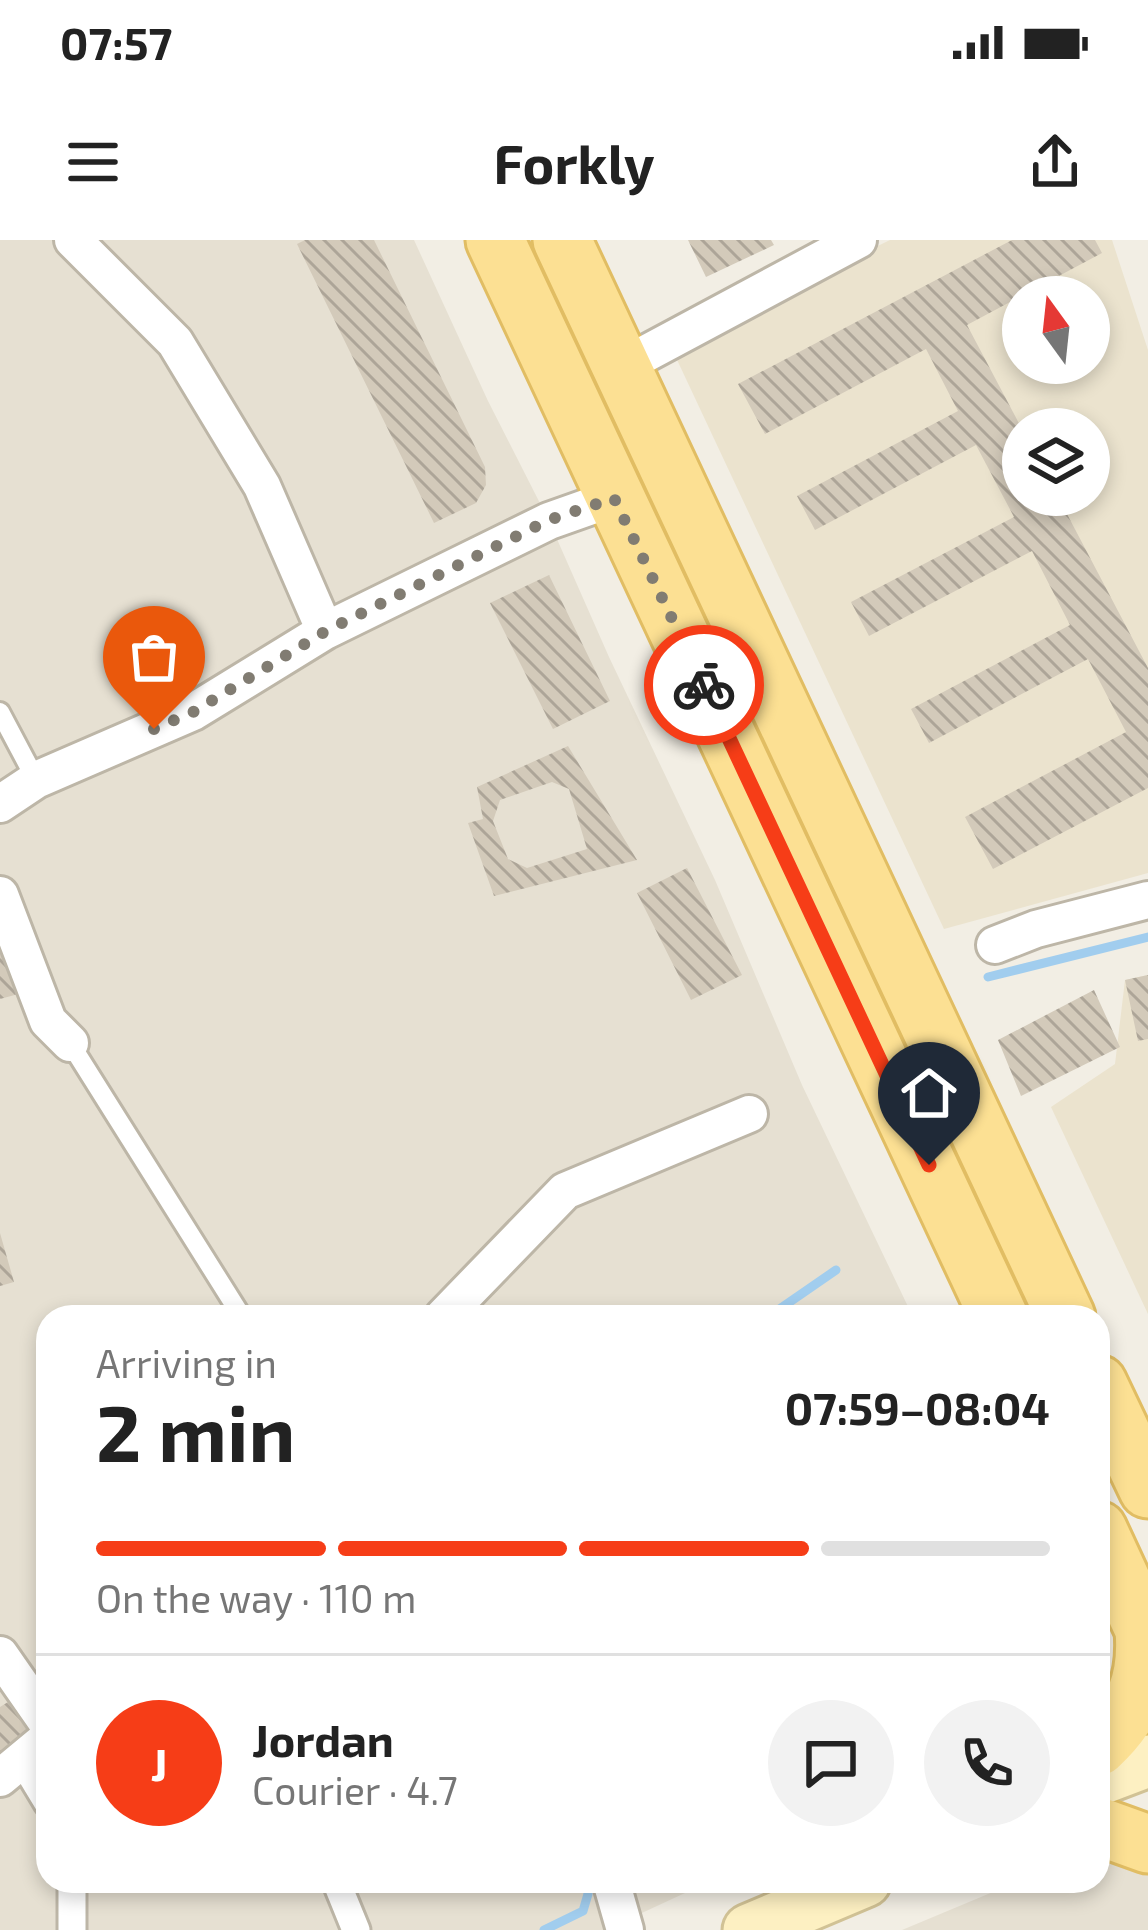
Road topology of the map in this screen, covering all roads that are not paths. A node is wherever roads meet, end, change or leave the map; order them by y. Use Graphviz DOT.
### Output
graph roads {
  1 [pos="73,240"];
  2 [pos="495,240"];
  3 [pos="562,240"];
  4 [pos="858,240"];
  5 [pos="620,368"];
  6 [pos="614,498"];
  7 [pos="326,631"];
  8 [pos="0,712"];
  9 [pos="37,780"];
  10 [pos="0,804"];
  11 [pos="0,895"];
  12 [pos="1148,900"];
  13 [pos="995,945"];
  14 [pos="70,1043"];
  15 [pos="749,1114"];
  16 [pos="234,1305"];
  17 [pos="455,1305"];
  18 [pos="994,1305"];
  19 [pos="1060,1305"];
  20 [pos="1110,1409"];
  21 [pos="1148,1489"];
  22 [pos="1110,1556"];
  23 [pos="1146,1634"];
  24 [pos="0,1655"];
  25 [pos="36,1707"];
  26 [pos="1110,1736"];
  27 [pos="1148,1761"];
  28 [pos="1110,1775"];
  29 [pos="1110,1830"];
  30 [pos="1148,1844"];
  31 [pos="72,1893"];
  32 [pos="341,1893"];
  33 [pos="615,1893"];
  34 [pos="840,1893"];
  35 [pos="772,1925"];
  36 [pos="72,1930"];
  37 [pos="356,1930"];
  38 [pos="626,1930"];
  1 -- 7 [label="street"];
  2 -- 6 [label="main road"];
  3 -- 5 [label="main road"];
  4 -- 5 [label="street"];
  5 -- 19 [label="main road"];
  6 -- 7 [label="street"];
  6 -- 18 [label="main road"];
  7 -- 9 [label="street"];
  8 -- 9 [label="lane"];
  9 -- 10 [label="street"];
  11 -- 14 [label="street"];
  12 -- 13 [label="street"];
  14 -- 16 [label="lane"];
  15 -- 17 [label="street"];
  20 -- 21 [label="main road"];
  22 -- 23 [label="main road"];
  23 -- 26 [label="main road"];
  24 -- 25 [label="street"];
  27 -- 28 [label="main road"];
  29 -- 30 [label="main road"];
  31 -- 36 [label="street"];
  32 -- 37 [label="street"];
  33 -- 38 [label="street"];
  34 -- 35 [label="main road"];
}
